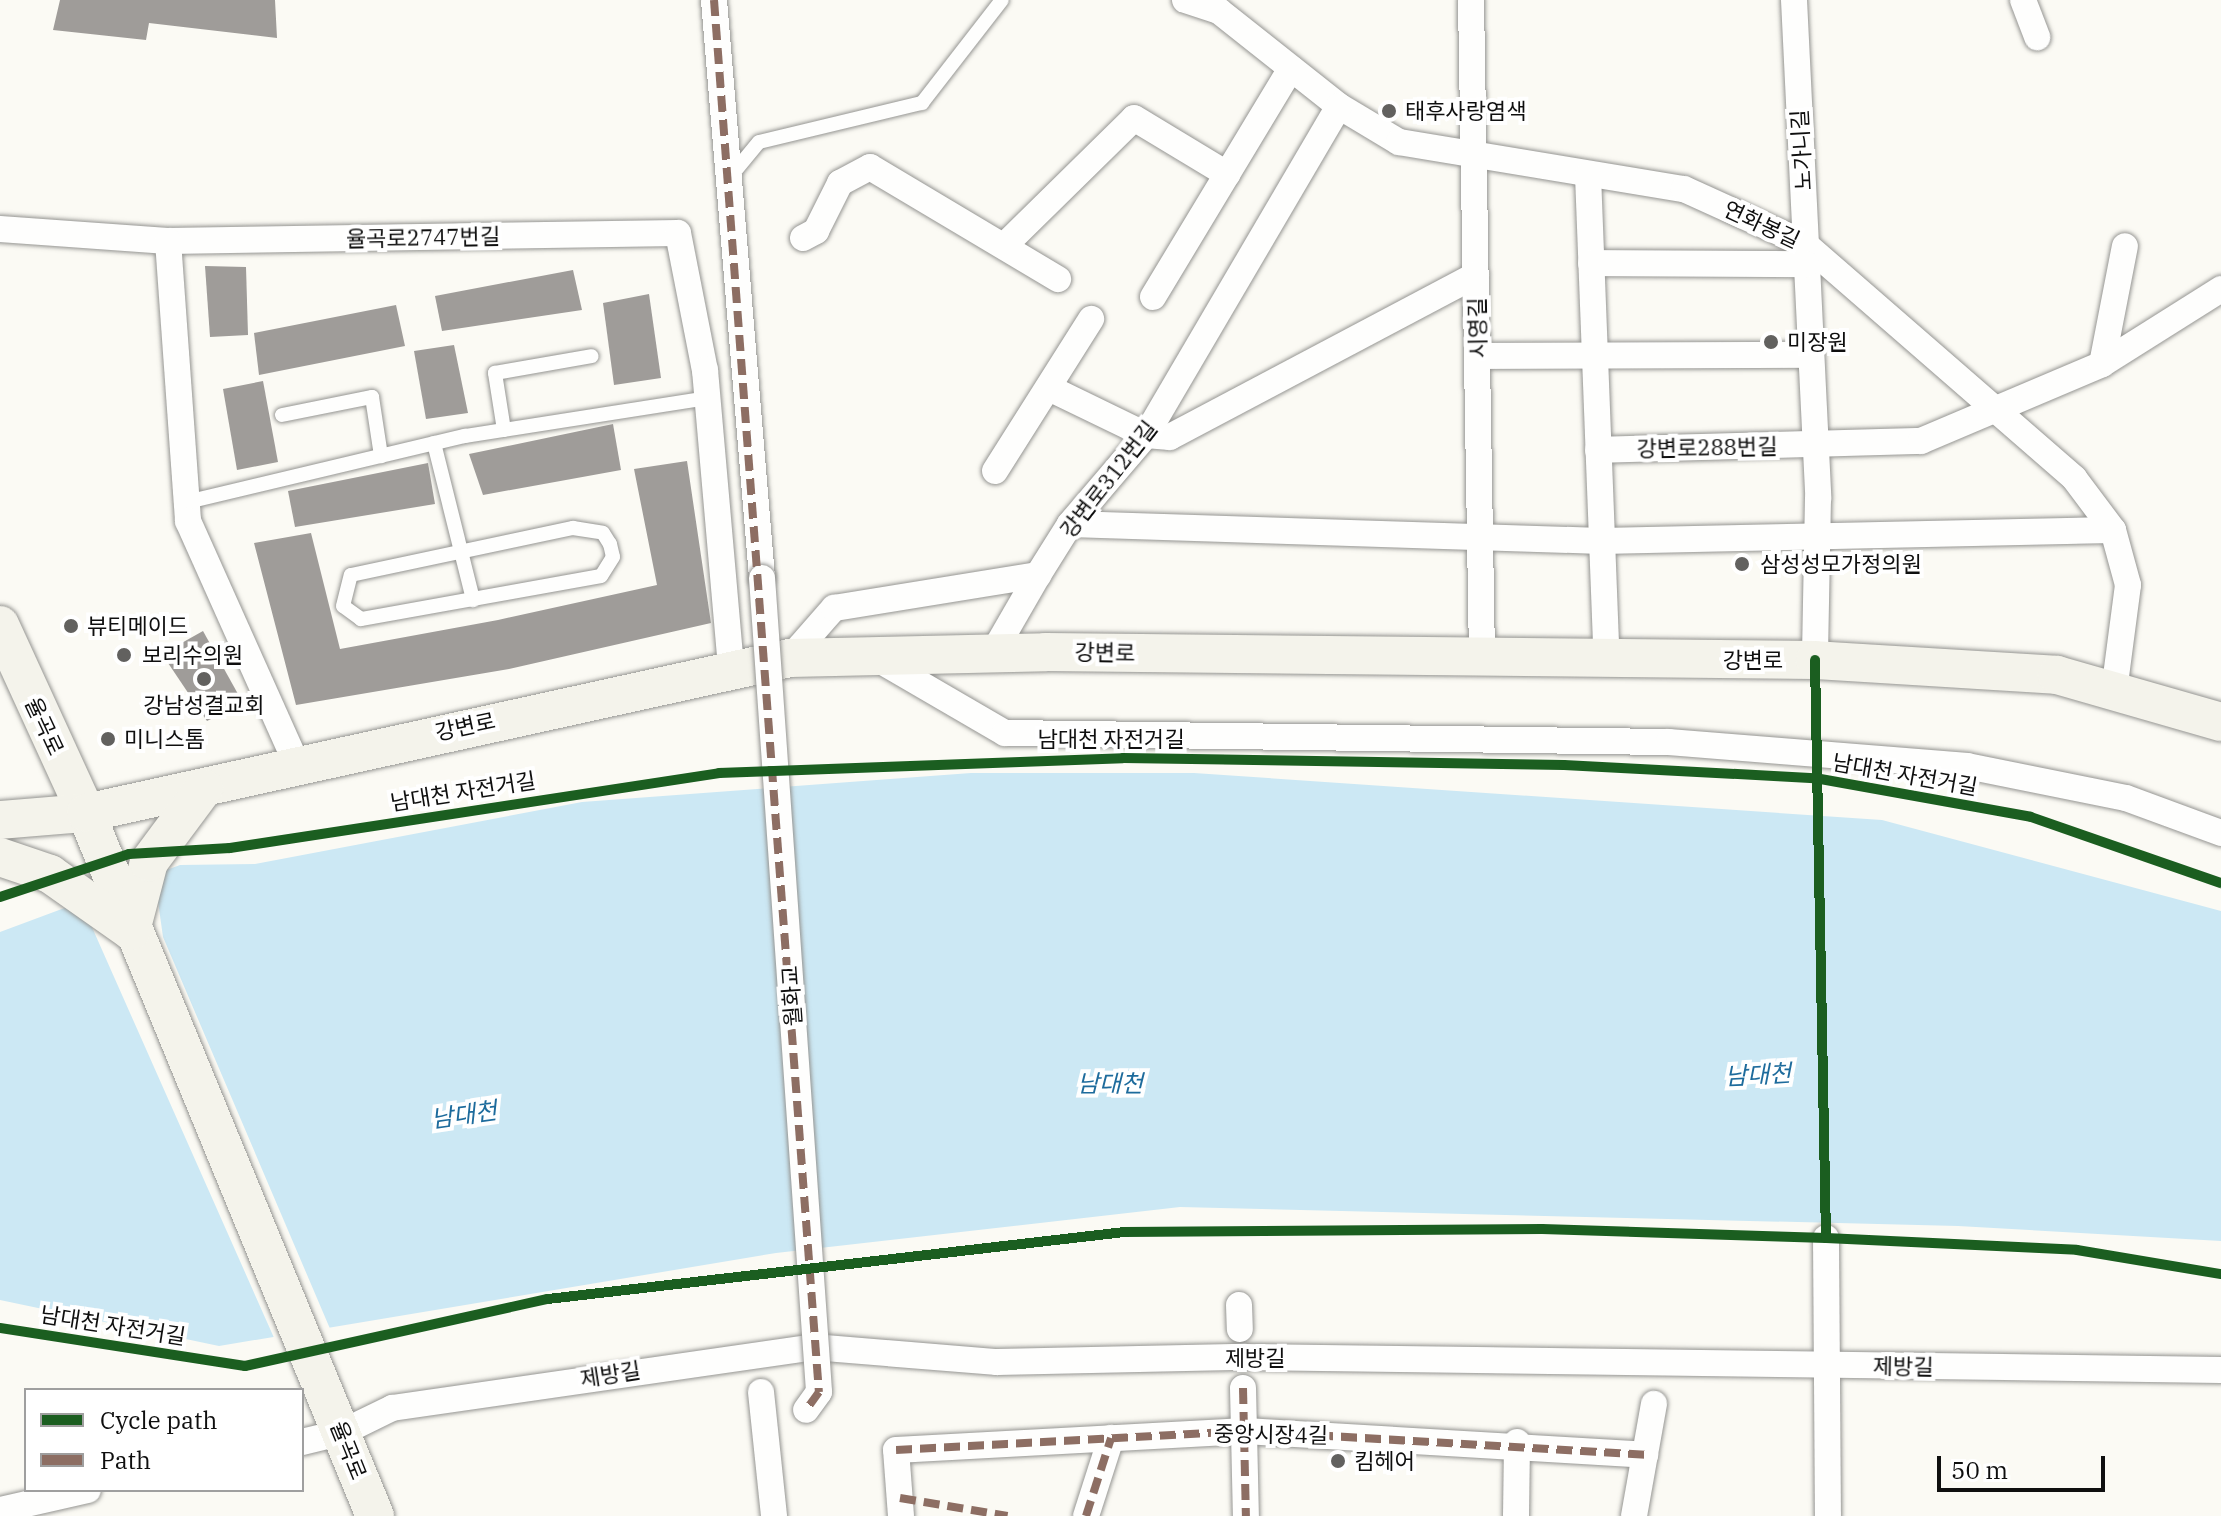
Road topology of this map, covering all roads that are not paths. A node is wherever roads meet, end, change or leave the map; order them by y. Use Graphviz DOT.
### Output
graph roads {
  1 [pos="714,0"];
  2 [pos="1002,0"];
  3 [pos="1185,0"];
  4 [pos="1471,0"];
  5 [pos="1794,0"];
  6 [pos="2023,0"];
  7 [pos="2037,37"];
  8 [pos="1291,68"];
  9 [pos="1339,106"];
  10 [pos="1474,160"];
  11 [pos="1227,174"];
  12 [pos="1588,175"];
  13 [pos="727,180"];
  14 [pos="0,229"];
  15 [pos="803,238"];
  16 [pos="168,241"];
  17 [pos="1007,243"];
  18 [pos="2125,246"];
  19 [pos="1806,254"];
  20 [pos="1591,263"];
  21 [pos="1476,275"];
  22 [pos="1058,279"];
  23 [pos="2221,289"];
  24 [pos="1153,297"];
  25 [pos="1091,319"];
  26 [pos="1811,355"];
  27 [pos="592,356"];
  28 [pos="1477,356"];
  29 [pos="1594,359"];
  30 [pos="2102,364"];
  31 [pos="1049,388"];
  32 [pos="708,398"];
  33 [pos="1996,410"];
  34 [pos="282,415"];
  35 [pos="504,430"];
  36 [pos="1146,435"];
  37 [pos="434,443"];
  38 [pos="1815,445"];
  39 [pos="1598,450"];
  40 [pos="381,456"];
  41 [pos="995,471"];
  42 [pos="187,502"];
  43 [pos="1070,524"];
  44 [pos="2113,530"];
  45 [pos="1817,534"];
  46 [pos="1480,537"];
  47 [pos="1601,541"];
  48 [pos="461,552"];
  49 [pos="1038,575"];
  50 [pos="473,600"];
  51 [pos="0,625"];
  52 [pos="993,653"];
  53 [pos="873,656"];
  54 [pos="1482,657"];
  55 [pos="790,658"];
  56 [pos="1607,659"];
  57 [pos="1815,660"];
  58 [pos="731,670"];
  59 [pos="2114,691"];
  60 [pos="2221,722"];
  61 [pos="296,762"];
  62 [pos="204,788"];
  63 [pos="0,820"];
  64 [pos="88,820"];
  65 [pos="2221,833"];
  66 [pos="0,857"];
  67 [pos="131,931"];
  68 [pos="1826,1238"];
  69 [pos="1829,1366"];
  70 [pos="2221,1370"];
  71 [pos="1243,1388"];
  72 [pos="761,1392"];
  73 [pos="1654,1404"];
  74 [pos="806,1410"];
  75 [pos="1245,1431"];
  76 [pos="343,1432"];
  77 [pos="1111,1438"];
  78 [pos="304,1442"];
  79 [pos="1517,1442"];
  80 [pos="1645,1455"];
  81 [pos="79,1492"];
  82 [pos="0,1510"];
  83 [pos="375,1516"];
  84 [pos="774,1516"];
  85 [pos="901,1516"];
  86 [pos="1086,1516"];
  87 [pos="1246,1516"];
  88 [pos="1516,1516"];
  89 [pos="1634,1516"];
  90 [pos="1828,1516"];
  1 -- 13 [label="street, 월화교"];
  2 -- 13 [label="lane"];
  3 -- 8 [label="street, 연화봉길"];
  4 -- 10 [label="street, 시영길"];
  5 -- 19 [label="street, 노가니길"];
  6 -- 7 [label="street"];
  8 -- 9 [label="street, 연화봉길"];
  8 -- 11 [label="street"];
  9 -- 10 [label="street, 연화봉길"];
  9 -- 36 [label="street, 강변로312번길"];
  10 -- 12 [label="street, 연화봉길"];
  10 -- 21 [label="street, 시영길"];
  11 -- 17 [label="street"];
  11 -- 24 [label="street"];
  12 -- 19 [label="street, 연화봉길"];
  12 -- 20 [label="street"];
  13 -- 74 [label="street, 월화교, bridge"];
  14 -- 16 [label="street, 율곡로2747번길"];
  15 -- 17 [label="street"];
  16 -- 32 [label="street, 율곡로2747번길"];
  16 -- 42 [label="street"];
  17 -- 22 [label="street"];
  18 -- 30 [label="street"];
  19 -- 20 [label="street"];
  19 -- 26 [label="street, 노가니길"];
  19 -- 33 [label="street, 연화봉길"];
  20 -- 29 [label="street"];
  21 -- 28 [label="street, 시영길"];
  21 -- 36 [label="street"];
  23 -- 30 [label="street"];
  25 -- 31 [label="street"];
  26 -- 29 [label="street"];
  26 -- 38 [label="street, 노가니길"];
  27 -- 35 [label="lane"];
  28 -- 29 [label="street"];
  28 -- 46 [label="street, 시영길"];
  29 -- 39 [label="street"];
  30 -- 33 [label="street"];
  31 -- 36 [label="street"];
  31 -- 41 [label="street"];
  32 -- 35 [label="lane"];
  32 -- 58 [label="street"];
  33 -- 38 [label="street"];
  33 -- 44 [label="street, 연화봉길"];
  34 -- 40 [label="lane"];
  35 -- 37 [label="lane"];
  36 -- 43 [label="street, 강변로312번길"];
  37 -- 40 [label="lane"];
  37 -- 48 [label="lane"];
  38 -- 39 [label="street, 강변로288번길"];
  38 -- 45 [label="street, 노가니길"];
  39 -- 47 [label="street"];
  40 -- 42 [label="lane"];
  42 -- 61 [label="street"];
  43 -- 46 [label="street"];
  43 -- 49 [label="street, 강변로312번길"];
  44 -- 45 [label="street"];
  44 -- 59 [label="street, 연화봉길"];
  45 -- 47 [label="street"];
  45 -- 57 [label="street, 노가니길"];
  46 -- 47 [label="street"];
  46 -- 54 [label="street, 시영길"];
  47 -- 56 [label="street"];
  48 -- 50 [label="lane"];
  48 -- 50 [label="lane"];
  48 -- 50 [label="lane"];
  49 -- 52 [label="street, 강변로312번길"];
  49 -- 55 [label="street"];
  51 -- 64 [label="street, 율곡로"];
  52 -- 53 [label="street, 강변로"];
  52 -- 54 [label="street, 강변로"];
  53 -- 55 [label="street, 강변로"];
  53 -- 65 [label="street"];
  54 -- 56 [label="street, 강변로"];
  55 -- 58 [label="street, 강변로"];
  56 -- 57 [label="street, 강변로"];
  57 -- 59 [label="street, 강변로"];
  58 -- 61 [label="street, 강변로"];
  59 -- 60 [label="street, 강변로"];
  61 -- 62 [label="street, 강변로"];
  62 -- 64 [label="street, 강변로"];
  62 -- 67 [label="street"];
  63 -- 64 [label="street, 강변로"];
  64 -- 67 [label="street, 율곡로"];
  66 -- 67 [label="street"];
  67 -- 76 [label="street, 율곡로"];
  68 -- 69 [label="street"];
  69 -- 70 [label="street, 제방길"];
  69 -- 76 [label="street, 제방길"];
  69 -- 90 [label="street"];
  71 -- 75 [label="street"];
  72 -- 84 [label="street"];
  73 -- 80 [label="street"];
  75 -- 77 [label="street, 중앙시장4길"];
  75 -- 79 [label="street, 중앙시장4길"];
  75 -- 87 [label="street"];
  76 -- 78 [label="street, 제방길"];
  76 -- 83 [label="street, 율곡로"];
  77 -- 85 [label="street, 중앙시장4길"];
  77 -- 86 [label="street"];
  79 -- 80 [label="street, 중앙시장4길"];
  79 -- 88 [label="street"];
  80 -- 89 [label="street"];
  81 -- 82 [label="street"];
}
